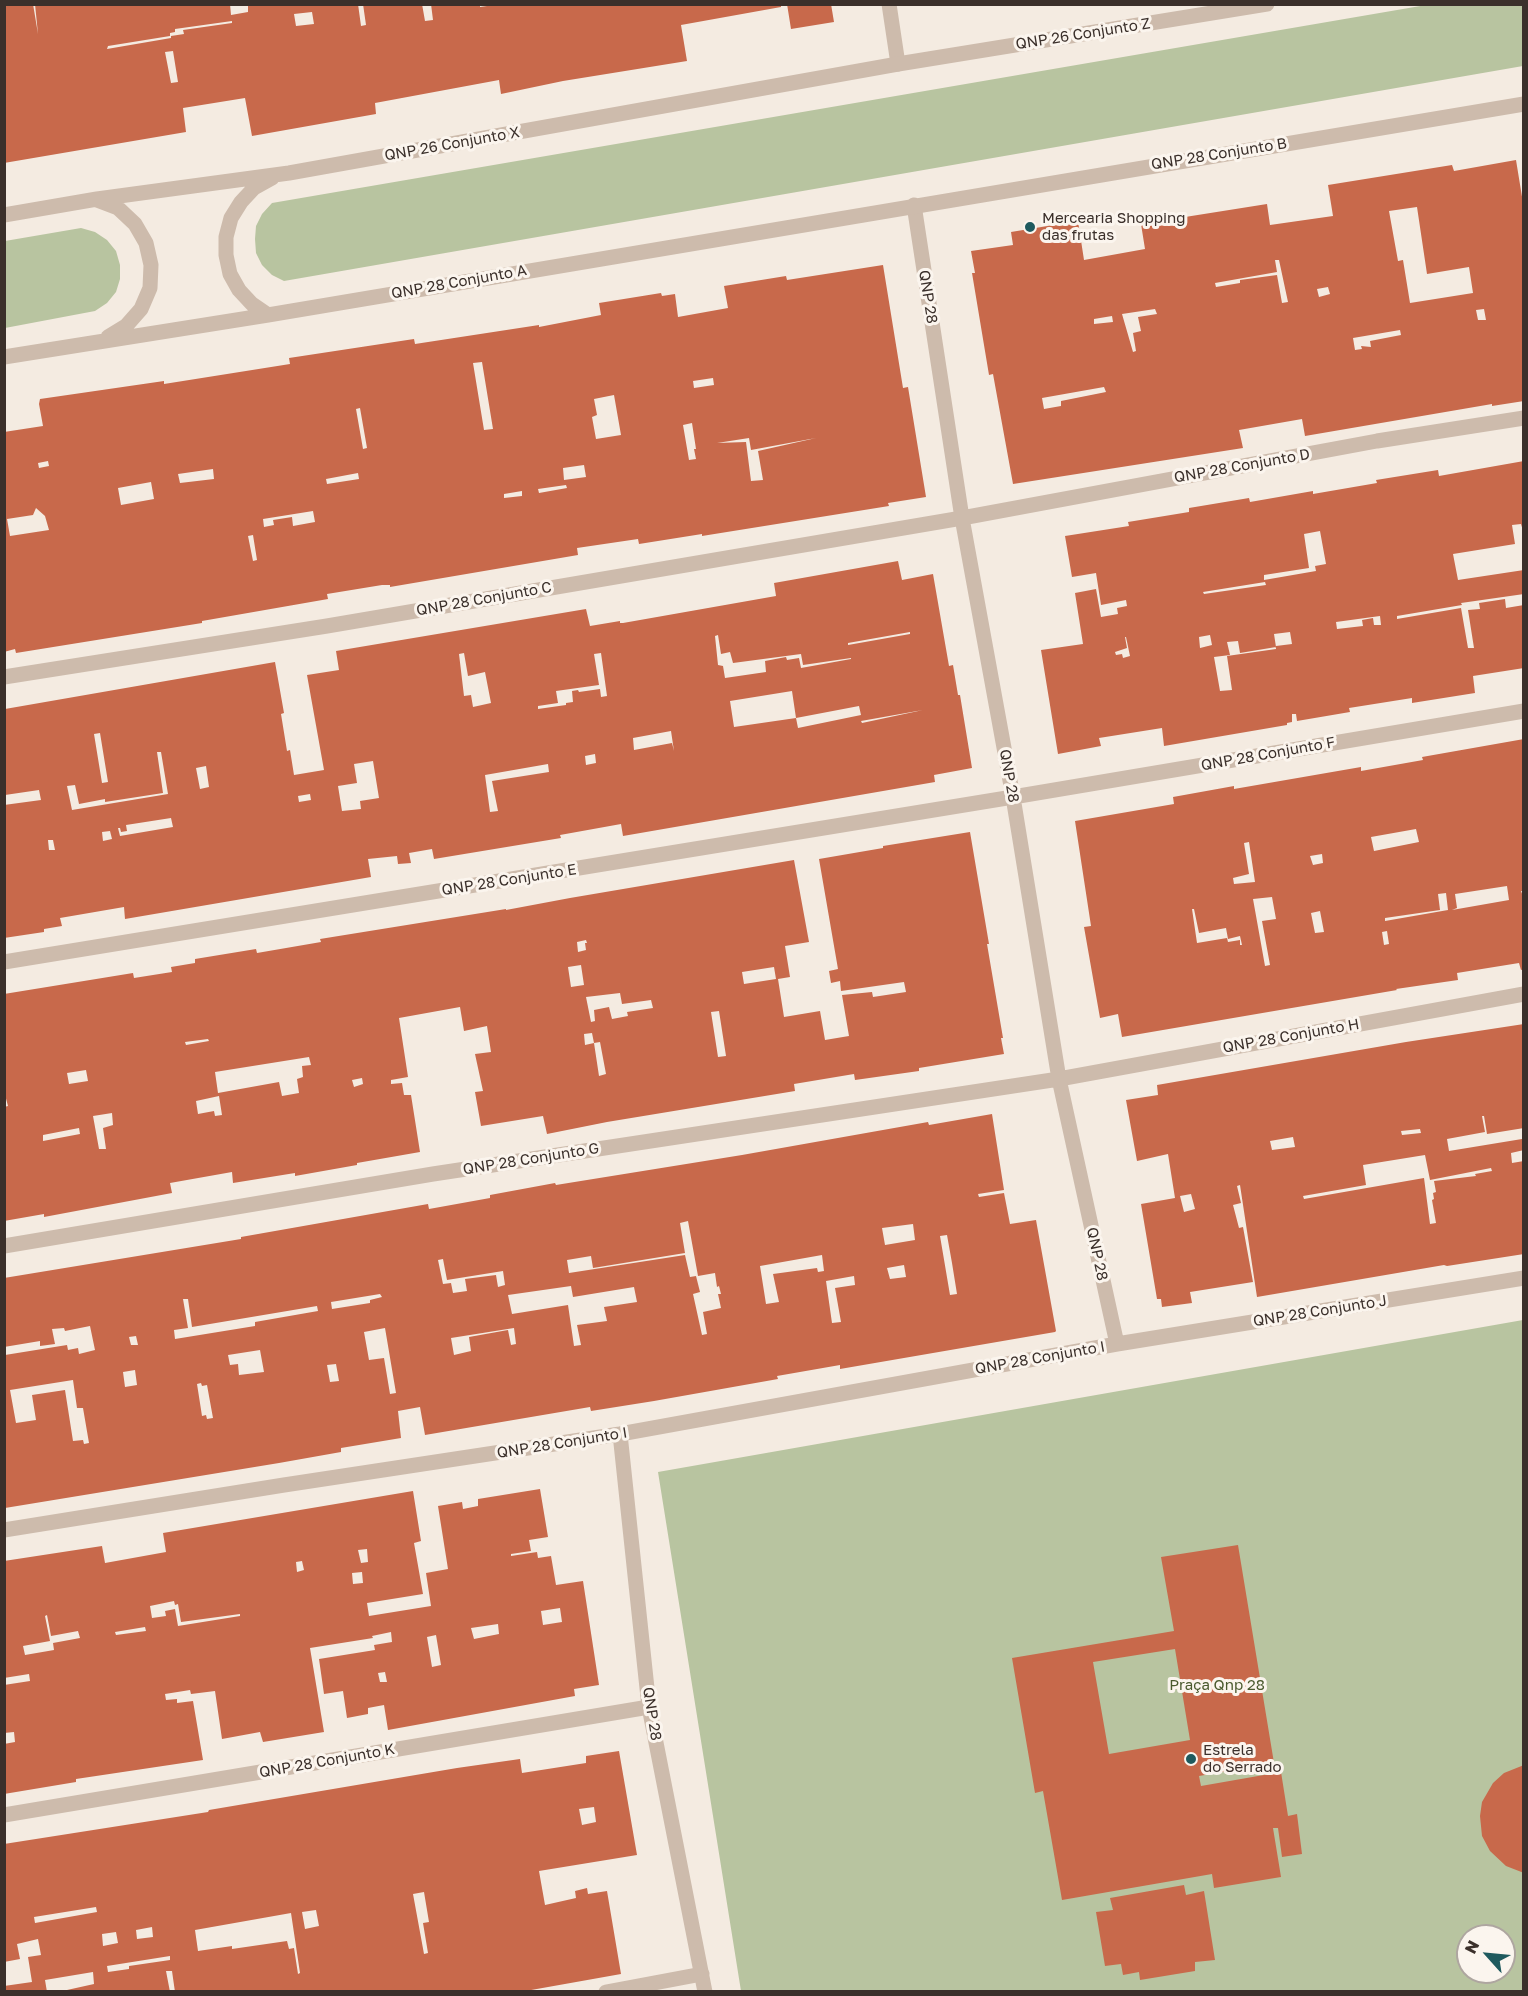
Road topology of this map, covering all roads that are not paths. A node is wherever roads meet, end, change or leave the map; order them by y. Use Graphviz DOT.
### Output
graph roads {
  1 [pos="889,4"];
  2 [pos="1267,4"];
  3 [pos="898,64"];
  4 [pos="1524,104"];
  5 [pos="289,173"];
  6 [pos="97,199"];
  7 [pos="914,205"];
  8 [pos="4,215"];
  9 [pos="268,315"];
  10 [pos="85,343"];
  11 [pos="4,357"];
  12 [pos="1524,418"];
  13 [pos="962,518"];
  14 [pos="4,677"];
  15 [pos="1524,711"];
  16 [pos="1013,797"];
  17 [pos="4,962"];
  18 [pos="1524,994"];
  19 [pos="1059,1079"];
  20 [pos="4,1245"];
  21 [pos="1524,1278"];
  22 [pos="1117,1344"];
  23 [pos="620,1434"];
  24 [pos="4,1530"];
  25 [pos="649,1707"];
  26 [pos="4,1815"];
  27 [pos="702,1974"];
  28 [pos="606,1992"];
  29 [pos="705,1992"];
  1 -- 3 [label="street"];
  2 -- 3 [label="street, QNP 26 Conjunto Z"];
  3 -- 5 [label="street, QNP 26 Conjunto X"];
  4 -- 7 [label="street, QNP 28 Conjunto B"];
  5 -- 6 [label="street, QNP 26 Conjunto X"];
  5 -- 9 [label="street"];
  6 -- 8 [label="street, QNP 26 Conjunto X"];
  6 -- 10 [label="street"];
  7 -- 9 [label="street, QNP 28 Conjunto A"];
  7 -- 13 [label="street, QNP 28"];
  9 -- 10 [label="street, QNP 28 Conjunto A"];
  10 -- 11 [label="street, QNP 28 Conjunto A"];
  12 -- 13 [label="street, QNP 28 Conjunto D"];
  13 -- 14 [label="street, QNP 28 Conjunto C"];
  13 -- 16 [label="street, QNP 28"];
  15 -- 16 [label="street, QNP 28 Conjunto F"];
  16 -- 17 [label="street, QNP 28 Conjunto E"];
  16 -- 19 [label="street, QNP 28"];
  18 -- 19 [label="street, QNP 28 Conjunto H"];
  19 -- 20 [label="street, QNP 28 Conjunto G"];
  19 -- 22 [label="street, QNP 28"];
  21 -- 22 [label="street, QNP 28 Conjunto J"];
  22 -- 23 [label="street, QNP 28 Conjunto I"];
  23 -- 24 [label="street, QNP 28 Conjunto I"];
  23 -- 25 [label="street, QNP 28"];
  25 -- 26 [label="street, QNP 28 Conjunto K"];
  25 -- 27 [label="street, QNP 28"];
  27 -- 28 [label="street"];
  27 -- 29 [label="street, QNP 28"];
}
